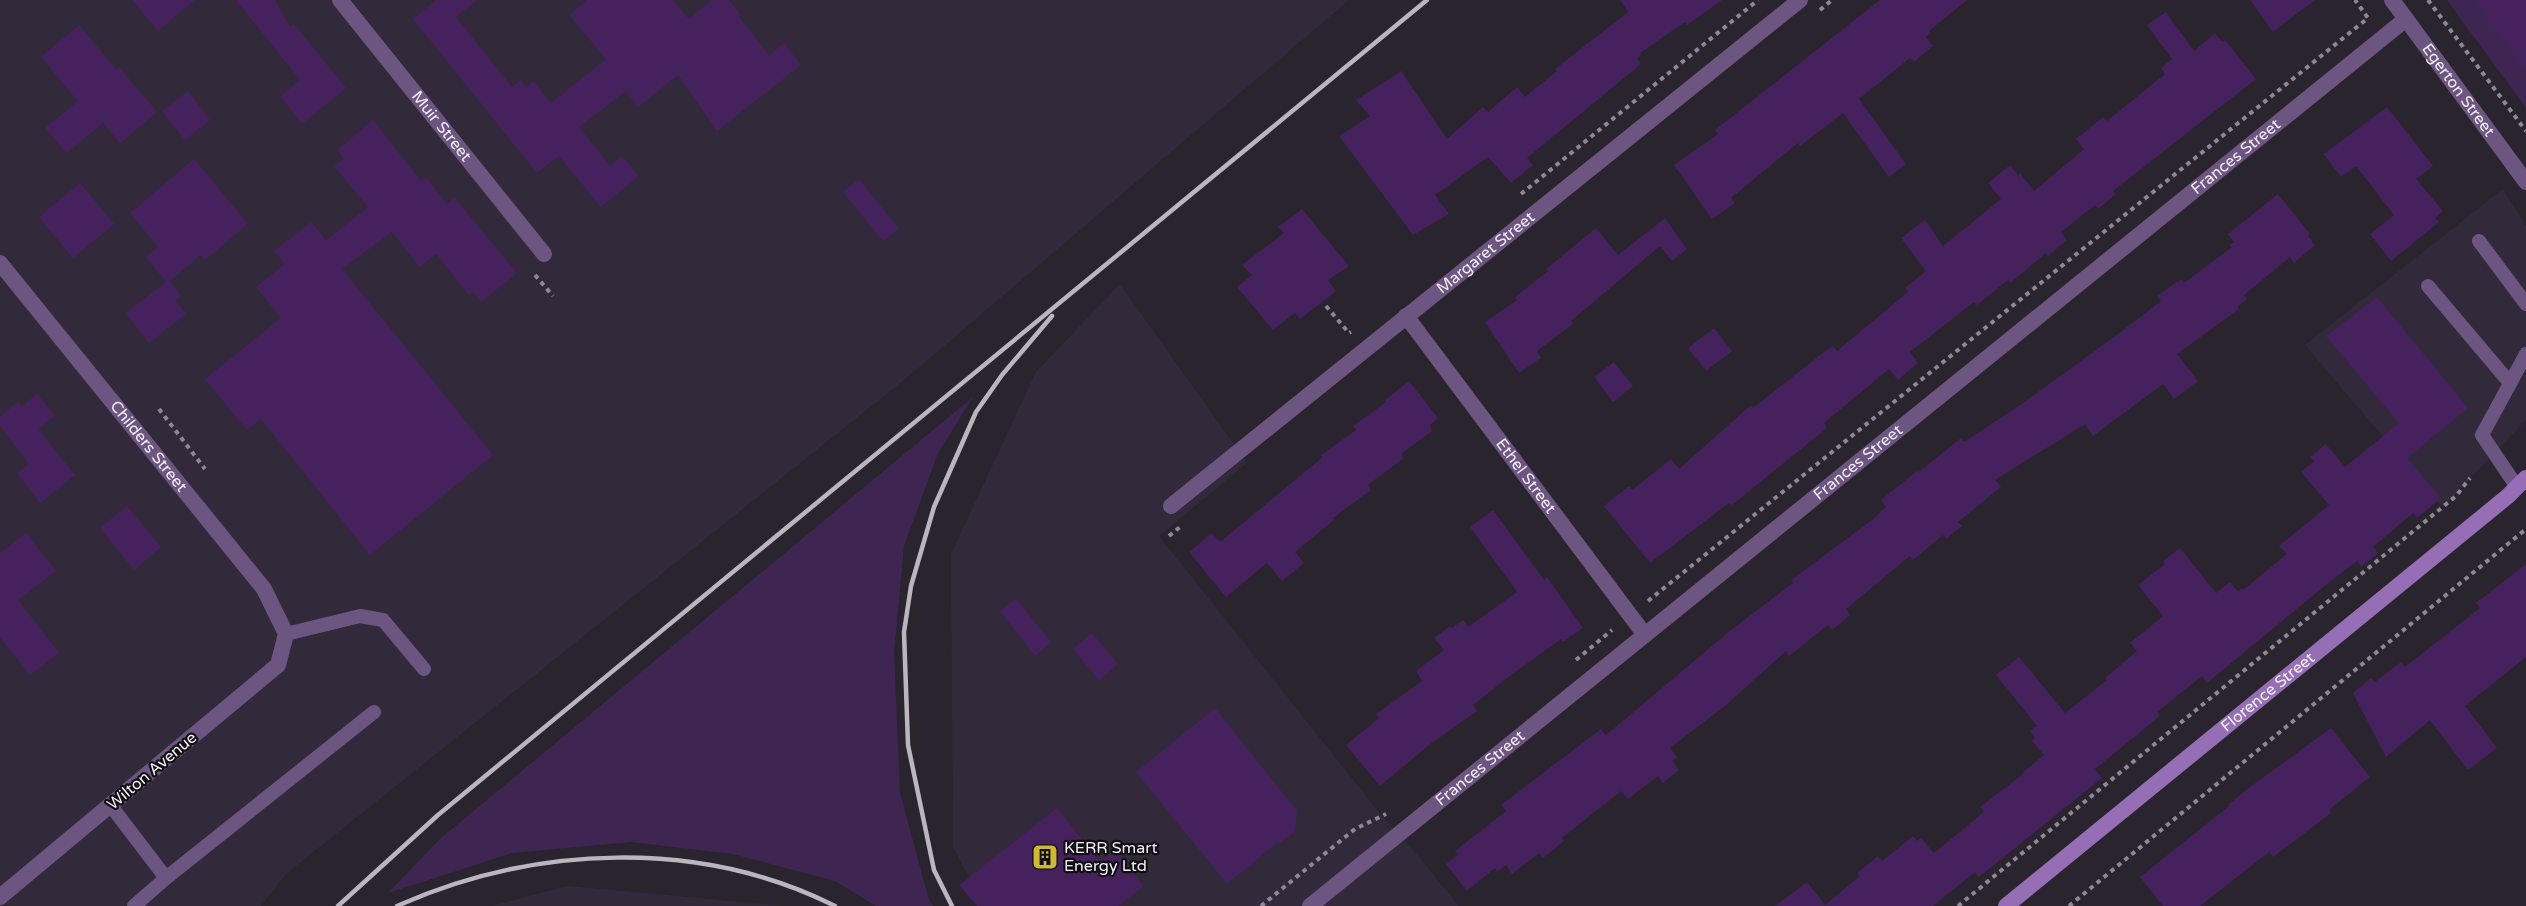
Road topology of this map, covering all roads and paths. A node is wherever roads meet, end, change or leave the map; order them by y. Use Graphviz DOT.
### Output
graph roads {
  1 [pos="340,0"];
  2 [pos="1758,0"];
  3 [pos="1800,0"];
  4 [pos="2355,0"];
  5 [pos="2392,0"];
  6 [pos="2428,0"];
  7 [pos="2406,19"];
  8 [pos="2526,131"];
  9 [pos="2526,182"];
  10 [pos="1517,197"];
  11 [pos="2479,241"];
  12 [pos="544,254"];
  13 [pos="0,263"];
  14 [pos="2427,286"];
  15 [pos="2526,302"];
  16 [pos="1326,306"];
  17 [pos="1406,316"];
  18 [pos="1358,326"];
  19 [pos="2526,354"];
  20 [pos="2510,382"];
  21 [pos="159,409"];
  22 [pos="205,469"];
  23 [pos="2470,478"];
  24 [pos="2522,483"];
  25 [pos="1171,506"];
  26 [pos="2526,529"];
  27 [pos="1648,601"];
  28 [pos="1612,630"];
  29 [pos="286,634"];
  30 [pos="1645,635"];
  31 [pos="1568,666"];
  32 [pos="424,669"];
  33 [pos="374,712"];
  34 [pos="111,806"];
  35 [pos="1390,813"];
  36 [pos="166,878"];
  37 [pos="0,897"];
  38 [pos="134,906"];
  39 [pos="1261,906"];
  40 [pos="1310,906"];
  41 [pos="1958,906"];
  42 [pos="2006,906"];
  43 [pos="2068,906"];
  1 -- 12 [label="street, Muir Street"];
  2 -- 10 [label="path"];
  3 -- 17 [label="street, Margaret Street"];
  4 -- 27 [label="path"];
  5 -- 7 [label="street, Egerton Street"];
  6 -- 8 [label="path"];
  7 -- 9 [label="street, Egerton Street"];
  7 -- 30 [label="street, Frances Street"];
  11 -- 15 [label="lane"];
  13 -- 29 [label="street, Childers Street"];
  14 -- 20 [label="lane"];
  16 -- 18 [label="path"];
  17 -- 25 [label="street, Margaret Street"];
  17 -- 30 [label="street, Ethel Street"];
  19 -- 20 [label="lane"];
  20 -- 24 [label="lane"];
  21 -- 22 [label="path"];
  23 -- 41 [label="path"];
  24 -- 42 [label="main road, Florence Street"];
  26 -- 43 [label="path"];
  28 -- 31 [label="path"];
  29 -- 32 [label="lane"];
  29 -- 34 [label="street, Wilton Avenue"];
  30 -- 40 [label="street, Frances Street"];
  33 -- 36 [label="lane"];
  34 -- 36 [label="lane"];
  34 -- 37 [label="street, Wilton Avenue"];
  35 -- 39 [label="path"];
  36 -- 38 [label="lane"];
}
